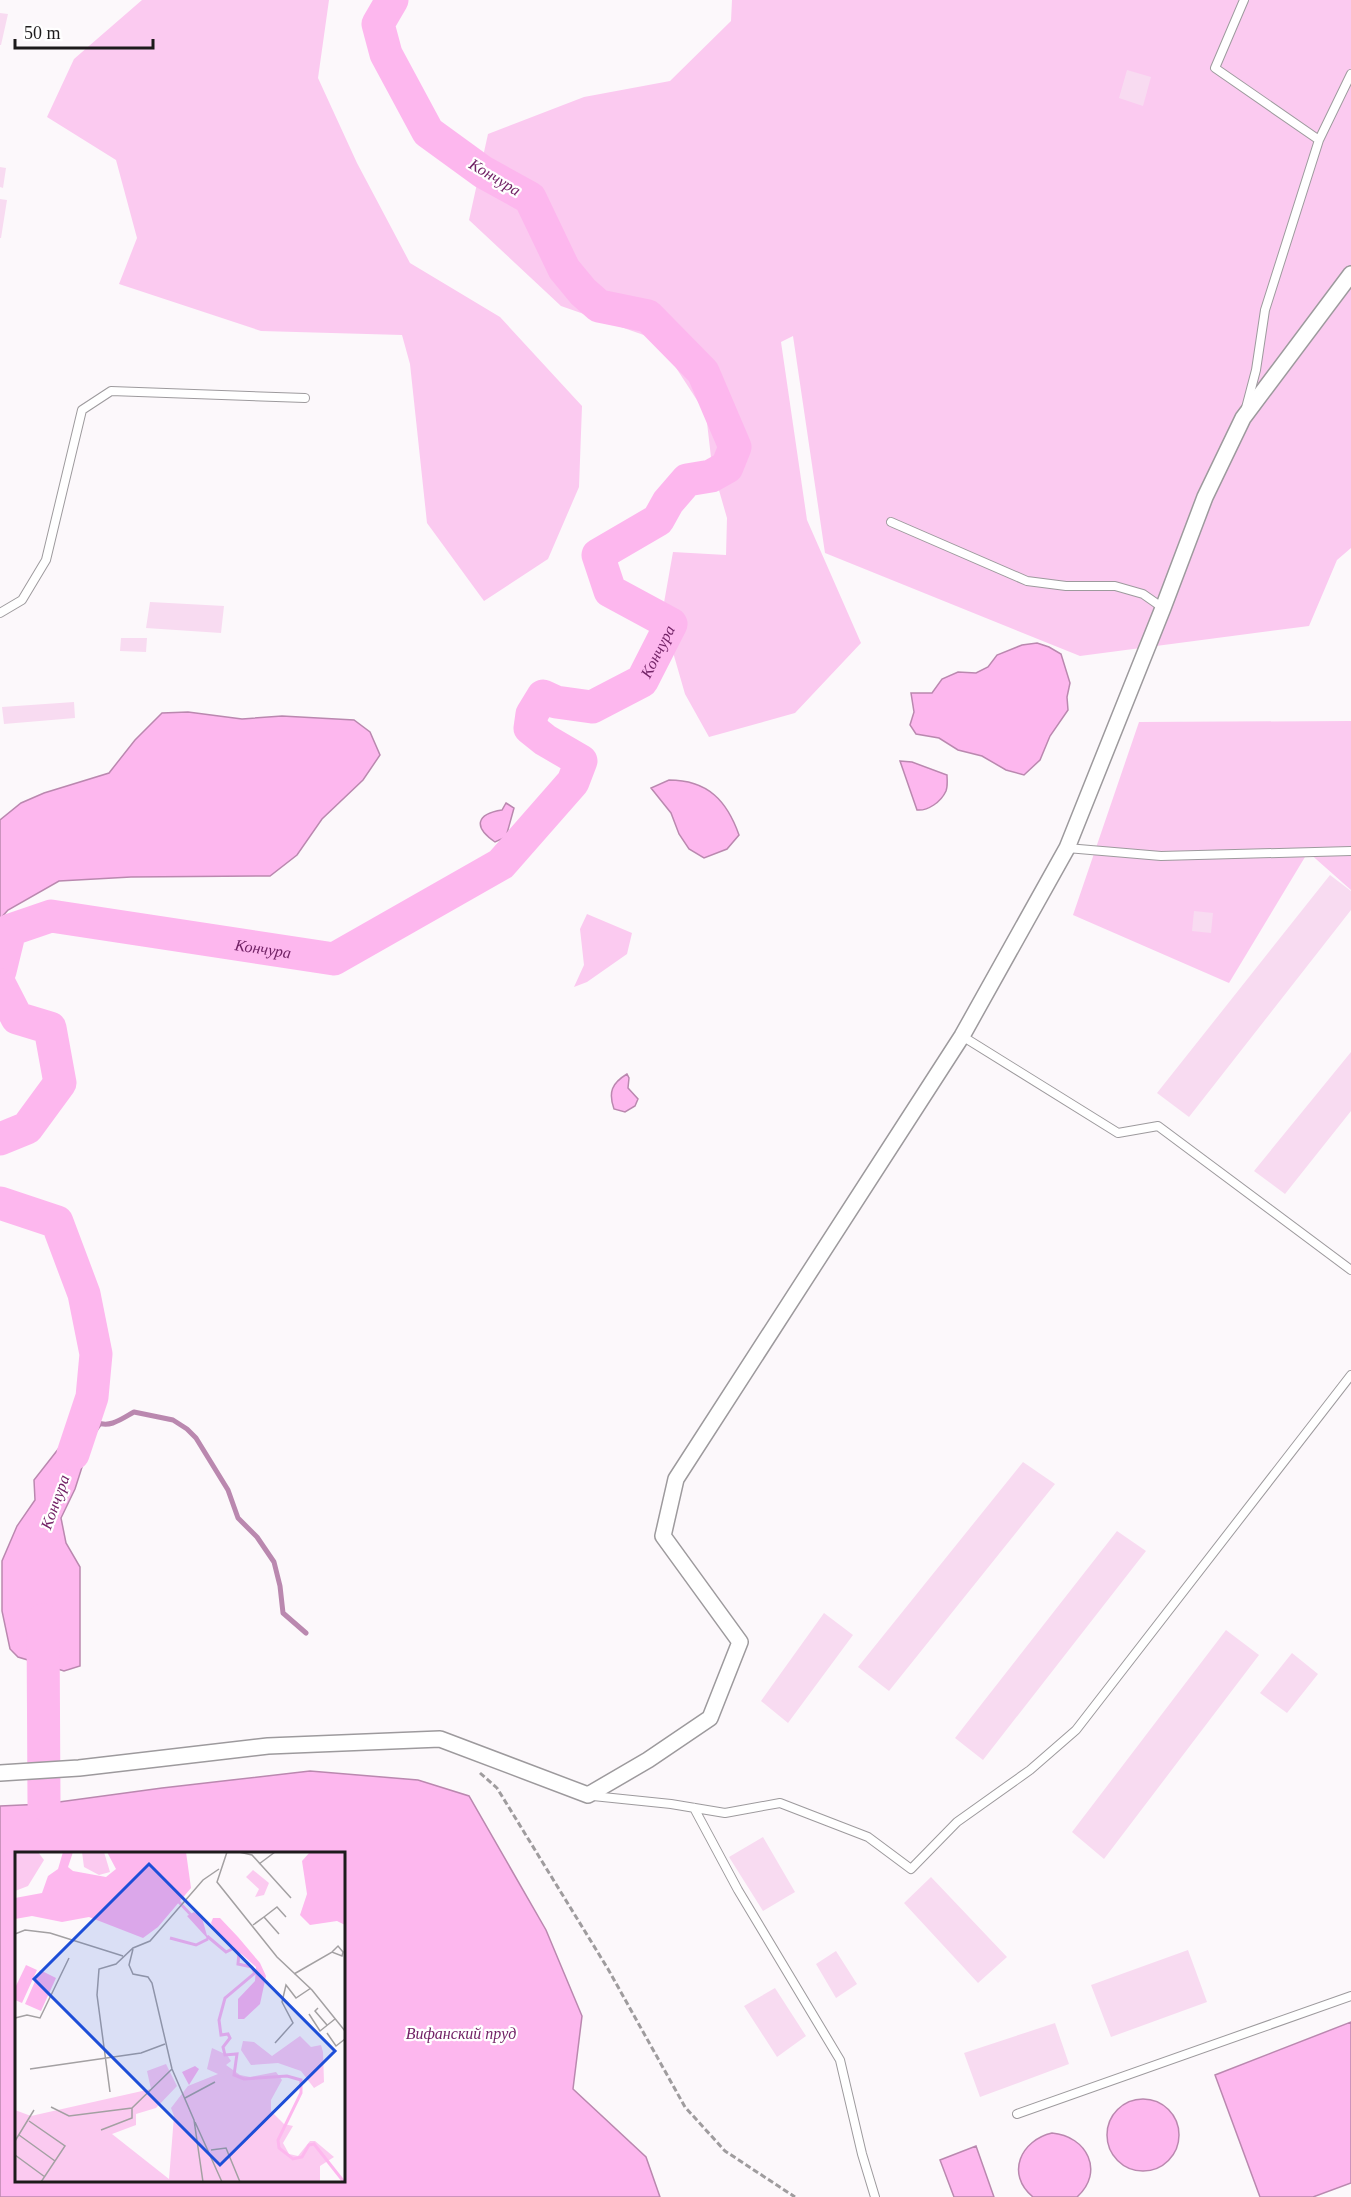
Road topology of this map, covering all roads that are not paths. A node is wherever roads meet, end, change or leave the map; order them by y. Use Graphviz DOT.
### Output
graph roads {
  1 [pos="1244,0"];
  2 [pos="1351,74"];
  3 [pos="1319,140"];
  4 [pos="1351,274"];
  5 [pos="305,398"];
  6 [pos="1243,418"];
  7 [pos="891,522"];
  8 [pos="1163,608"];
  9 [pos="0,613"];
  10 [pos="1066,848"];
  11 [pos="1351,851"];
  12 [pos="962,1036"];
  13 [pos="1351,1270"];
  14 [pos="1351,1375"];
  15 [pos="0,1773"];
  16 [pos="588,1795"];
  17 [pos="694,1808"];
  18 [pos="1351,1996"];
  19 [pos="1017,2114"];
  20 [pos="875,2197"];
  1 -- 3 [label="lane"];
  2 -- 3 [label="lane"];
  3 -- 6 [label="lane"];
  4 -- 6 [label="street"];
  5 -- 9 [label="lane"];
  6 -- 8 [label="street"];
  7 -- 8 [label="lane"];
  8 -- 10 [label="street"];
  10 -- 11 [label="lane"];
  10 -- 12 [label="street"];
  12 -- 13 [label="lane"];
  12 -- 16 [label="street"];
  14 -- 17 [label="lane"];
  15 -- 16 [label="street"];
  16 -- 17 [label="lane"];
  17 -- 20 [label="lane"];
  18 -- 19 [label="lane"];
}
